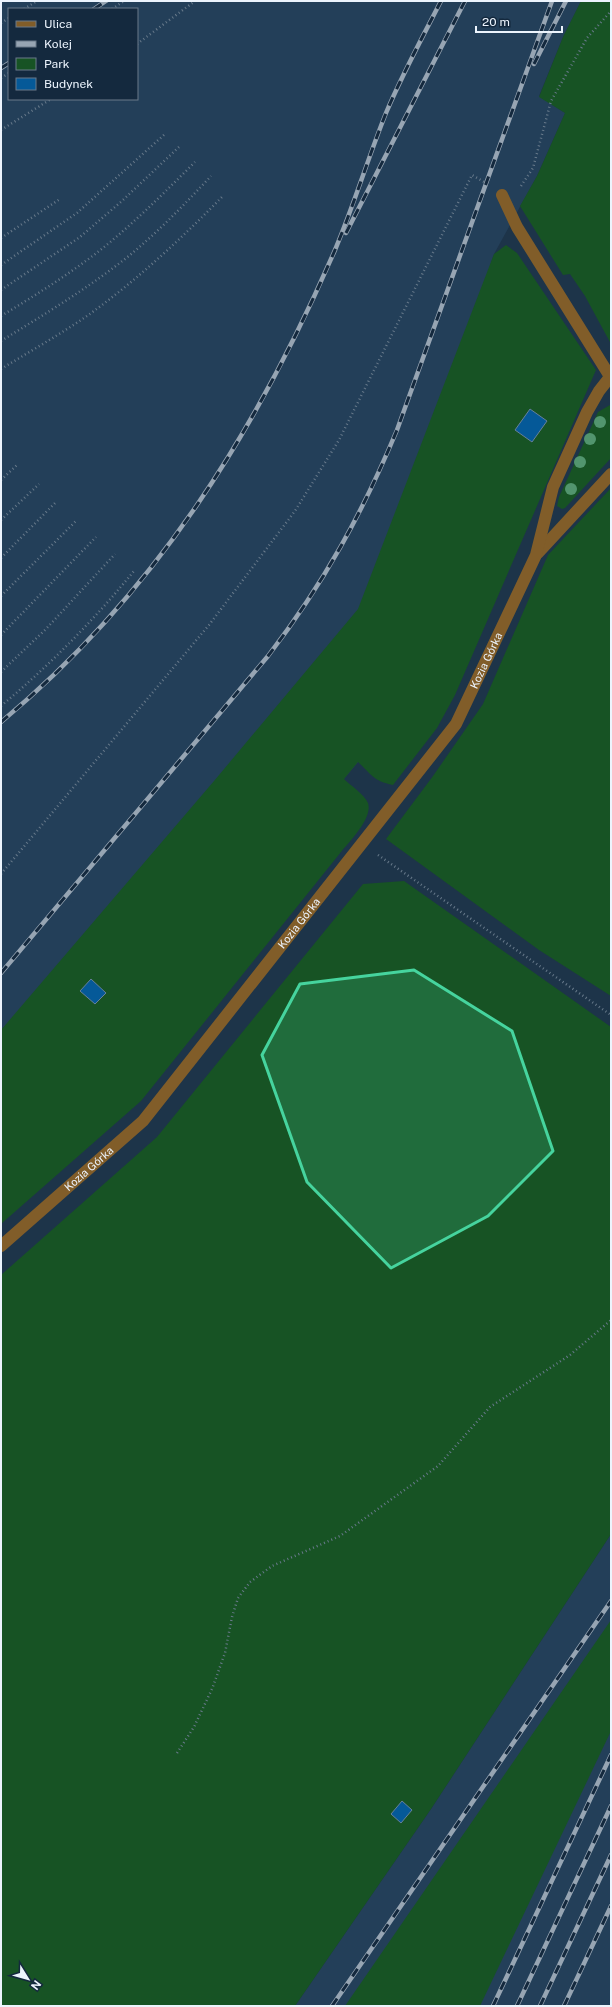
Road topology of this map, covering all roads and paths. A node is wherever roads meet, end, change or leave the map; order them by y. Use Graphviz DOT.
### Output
graph roads {
  1 [pos="37,1"];
  2 [pos="124,1"];
  3 [pos="195,1"];
  4 [pos="26,8"];
  5 [pos="114,8"];
  6 [pos="611,11"];
  7 [pos="138,43"];
  8 [pos="50,100"];
  9 [pos="1,130"];
  10 [pos="164,134"];
  11 [pos="179,147"];
  12 [pos="195,162"];
  13 [pos="211,176"];
  14 [pos="483,181"];
  15 [pos="222,198"];
  16 [pos="60,199"];
  17 [pos="504,201"];
  18 [pos="1,238"];
  19 [pos="1,265"];
  20 [pos="1,290"];
  21 [pos="1,316"];
  22 [pos="1,341"];
  23 [pos="1,369"];
  24 [pos="611,377"];
  25 [pos="18,464"];
  26 [pos="611,474"];
  27 [pos="1,480"];
  28 [pos="39,484"];
  29 [pos="57,501"];
  30 [pos="1,520"];
  31 [pos="77,520"];
  32 [pos="96,537"];
  33 [pos="115,554"];
  34 [pos="536,555"];
  35 [pos="1,558"];
  36 [pos="134,571"];
  37 [pos="1,596"];
  38 [pos="1,635"];
  39 [pos="1,672"];
  40 [pos="1,706"];
  41 [pos="362,844"];
  42 [pos="1,874"];
  43 [pos="611,1015"];
  44 [pos="1,1246"];
  45 [pos="611,1320"];
  46 [pos="177,1753"];
  1 -- 4 [label="path"];
  2 -- 5 [label="path"];
  3 -- 7 [label="path"];
  6 -- 17 [label="path"];
  8 -- 9 [label="path"];
  10 -- 19 [label="path"];
  11 -- 20 [label="path"];
  12 -- 21 [label="path"];
  13 -- 22 [label="path"];
  14 -- 42 [label="path"];
  15 -- 23 [label="path"];
  16 -- 18 [label="path"];
  17 -- 24 [label="street"];
  24 -- 34 [label="street, Kozia Górka"];
  25 -- 27 [label="path"];
  26 -- 34 [label="street, Kozia Górka"];
  28 -- 30 [label="path"];
  29 -- 35 [label="path"];
  31 -- 37 [label="path"];
  32 -- 38 [label="path"];
  33 -- 39 [label="path"];
  34 -- 41 [label="street, Kozia Górka"];
  36 -- 40 [label="path"];
  41 -- 43 [label="path"];
  41 -- 44 [label="street, Kozia Górka"];
  45 -- 46 [label="path"];
}
